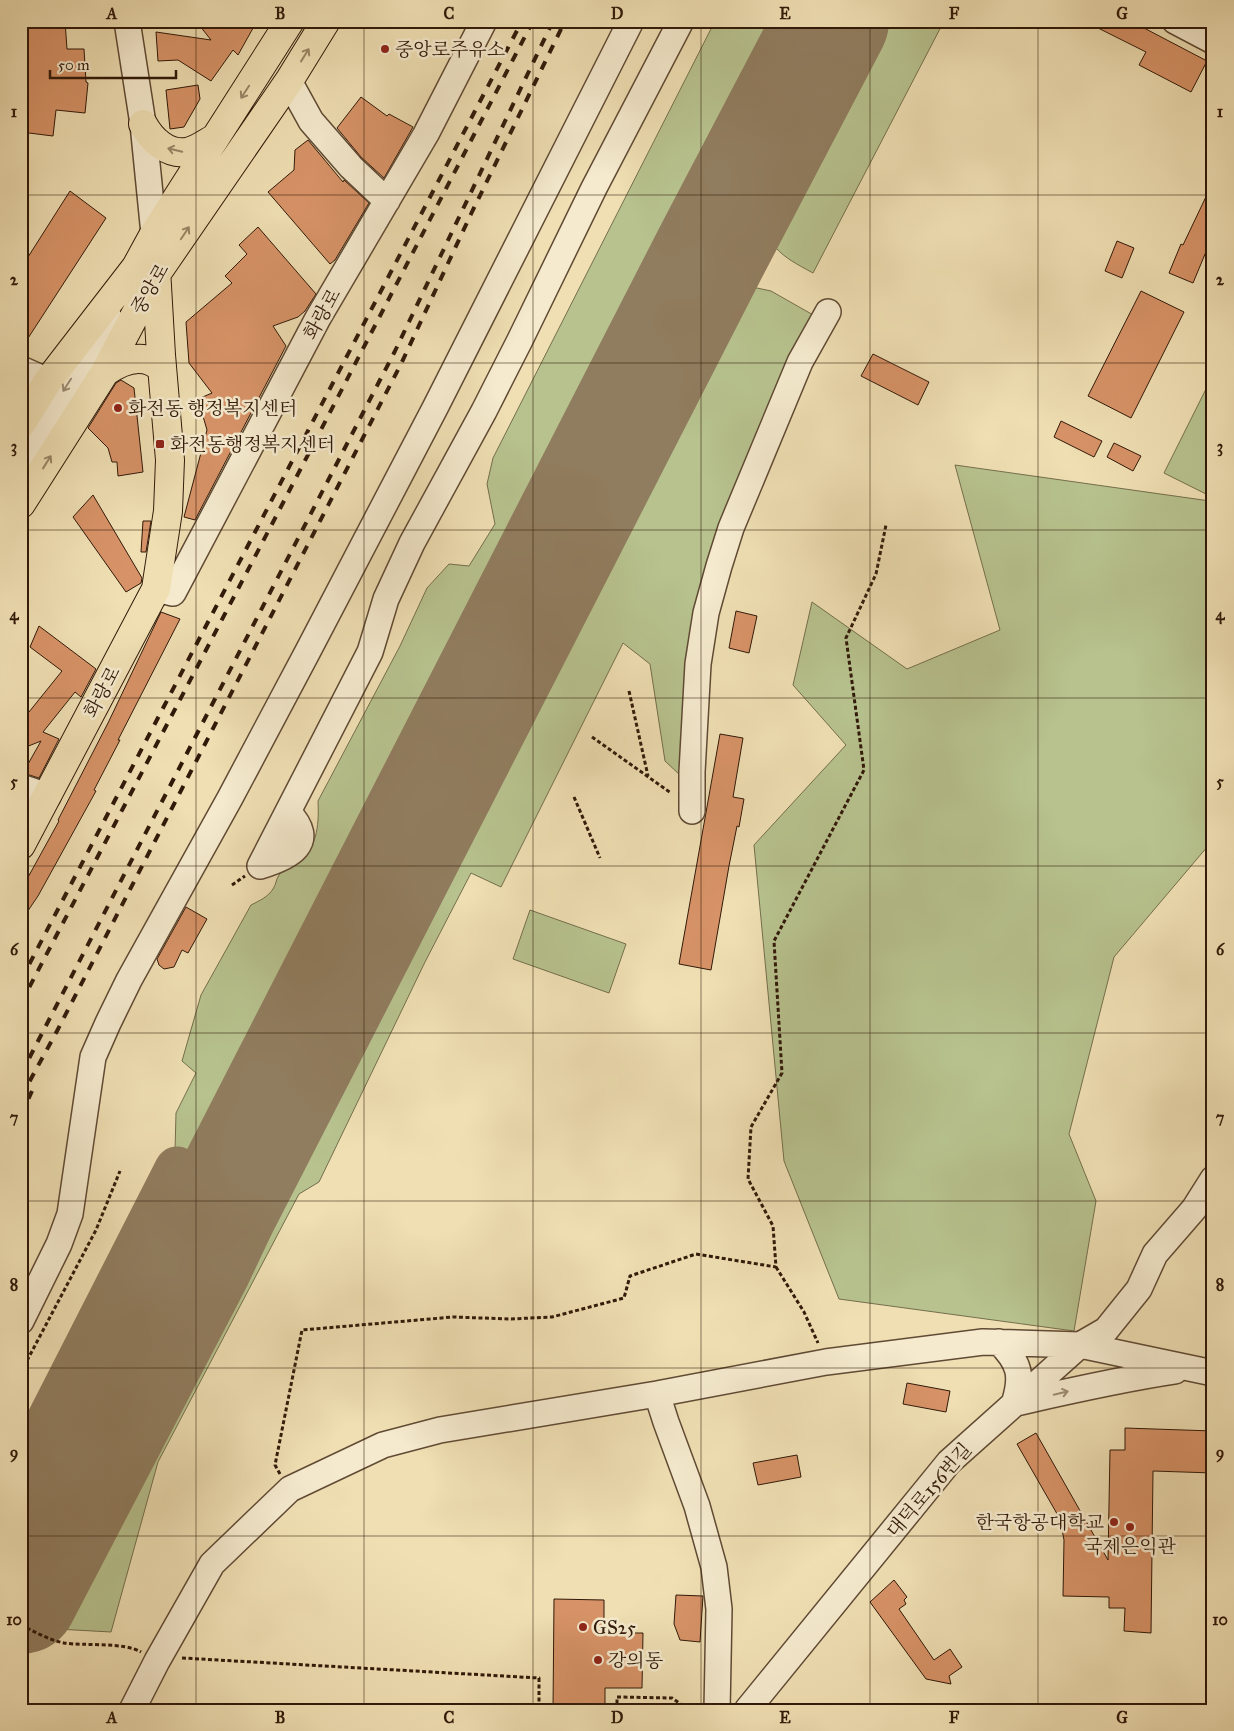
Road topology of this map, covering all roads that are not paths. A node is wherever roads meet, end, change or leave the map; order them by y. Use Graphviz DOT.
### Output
graph roads {
  1 [pos="127,21"];
  2 [pos="290,21"];
  3 [pos="326,21"];
  4 [pos="484,21"];
  5 [pos="631,21"];
  6 [pos="681,21"];
  7 [pos="1176,21"];
  8 [pos="1213,41"];
  9 [pos="289,81"];
  10 [pos="143,124"];
  11 [pos="215,138"];
  12 [pos="387,201"];
  13 [pos="154,234"];
  14 [pos="146,270"];
  15 [pos="828,312"];
  16 [pos="21,369"];
  17 [pos="162,369"];
  18 [pos="105,372"];
  19 [pos="48,381"];
  20 [pos="21,424"];
  21 [pos="21,459"];
  22 [pos="21,504"];
  23 [pos="156,589"];
  24 [pos="21,787"];
  25 [pos="48,796"];
  26 [pos="692,809"];
  27 [pos="288,812"];
  28 [pos="21,844"];
  29 [pos="1213,1179"];
  30 [pos="70,1214"];
  31 [pos="21,1294"];
  32 [pos="21,1321"];
  33 [pos="998,1342"];
  34 [pos="1080,1345"];
  35 [pos="1204,1371"];
  36 [pos="657,1394"];
  37 [pos="1014,1404"];
  38 [pos="132,1710"];
  39 [pos="717,1710"];
  40 [pos="747,1710"];
  1 -- 10 [label="street, 중앙로"];
  2 -- 11 [label="main road, 중앙로, one-way"];
  9 -- 3 [label="main road, 중앙로, one-way"];
  4 -- 12 [label="street, 화랑로"];
  5 -- 30 [label="street"];
  6 -- 27 [label="street"];
  7 -- 8 [label="street"];
  9 -- 12 [label="street"];
  14 -- 9 [label="main road, 중앙로, one-way"];
  11 -- 10 [label="main road, one-way"];
  10 -- 13 [label="street, 중앙로"];
  11 -- 13 [label="main road, 중앙로"];
  12 -- 23 [label="street, 화랑로"];
  13 -- 14 [label="main road, 중앙로"];
  14 -- 17 [label="main road, 화랑로"];
  14 -- 18 [label="main road, 중앙로"];
  14 -- 19 [label="main road, 중앙로"];
  14 -- 21 [label="street, one-way"];
  15 -- 26 [label="street"];
  16 -- 19 [label="street"];
  17 -- 18 [label="main road"];
  17 -- 23 [label="main road, 화랑로"];
  22 -- 18 [label="main road, 중앙로, one-way"];
  19 -- 20 [label="main road, 중앙로"];
  23 -- 25 [label="main road, 화랑로"];
  24 -- 25 [label="street"];
  25 -- 28 [label="main road, 화랑로"];
  29 -- 34 [label="street, 대덕로156번길"];
  30 -- 31 [label="street"];
  30 -- 32 [label="street"];
  33 -- 34 [label="street"];
  33 -- 36 [label="street"];
  33 -- 37 [label="street"];
  34 -- 35 [label="street"];
  34 -- 37 [label="street, 대덕로156번길"];
  37 -- 35 [label="street, one-way"];
  36 -- 38 [label="street"];
  36 -- 39 [label="street"];
  37 -- 40 [label="street, 대덕로156번길"];
}
